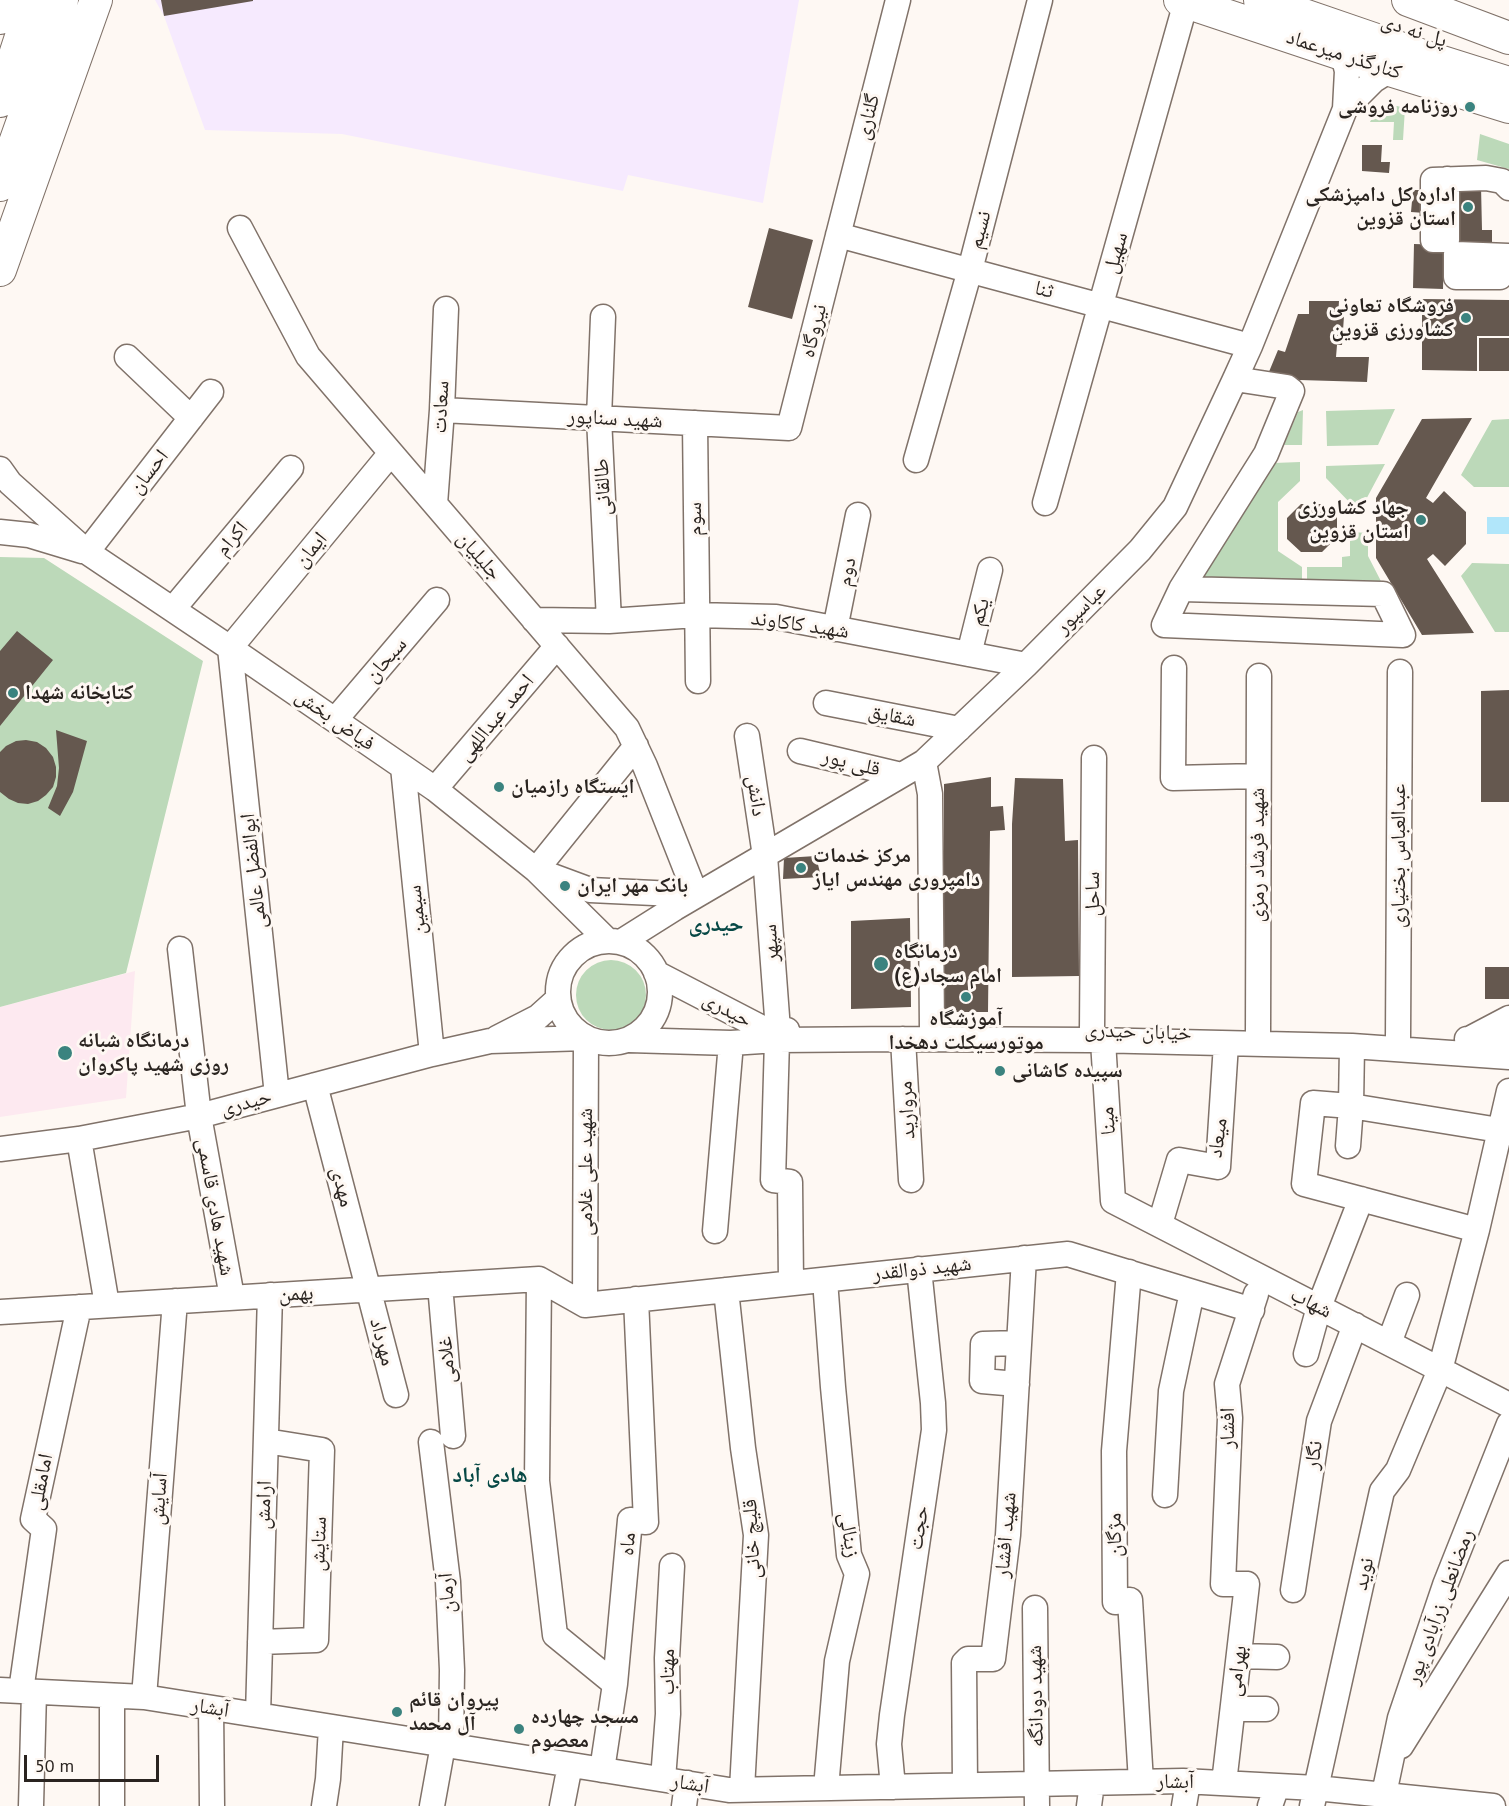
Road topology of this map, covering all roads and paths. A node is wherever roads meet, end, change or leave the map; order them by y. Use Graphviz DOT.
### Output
graph roads {
  1 [pos="6,0"];
  2 [pos="33,0"];
  3 [pos="62,0"];
  4 [pos="898,0"];
  5 [pos="1040,0"];
  6 [pos="1260,0"];
  7 [pos="1320,0"];
  8 [pos="1408,0"];
  9 [pos="1183,1"];
  10 [pos="90,7"];
  11 [pos="0,18"];
  12 [pos="1509,38"];
  13 [pos="34,48"];
  14 [pos="1343,55"];
  15 [pos="1509,60"];
  16 [pos="1390,70"];
  17 [pos="0,101"];
  18 [pos="1507,101"];
  19 [pos="1346,109"];
  20 [pos="1447,179"];
  21 [pos="0,185"];
  22 [pos="1509,188"];
  23 [pos="240,228"];
  24 [pos="838,235"];
  25 [pos="1509,256"];
  26 [pos="1509,266"];
  27 [pos="0,270"];
  28 [pos="970,270"];
  29 [pos="1101,306"];
  30 [pos="446,309"];
  31 [pos="603,317"];
  32 [pos="1250,346"];
  33 [pos="127,357"];
  34 [pos="1235,378"];
  35 [pos="211,392"];
  36 [pos="442,410"];
  37 [pos="191,418"];
  38 [pos="599,418"];
  39 [pos="695,423"];
  40 [pos="789,428"];
  41 [pos="391,453"];
  42 [pos="916,460"];
  43 [pos="291,468"];
  44 [pos="3,481"];
  45 [pos="1045,503"];
  46 [pos="435,504"];
  47 [pos="858,515"];
  48 [pos="0,532"];
  49 [pos="87,552"];
  50 [pos="990,570"];
  51 [pos="1181,589"];
  52 [pos="437,600"];
  53 [pos="173,609"];
  54 [pos="696,615"];
  55 [pos="534,620"];
  56 [pos="609,621"];
  57 [pos="835,629"];
  58 [pos="557,646"];
  59 [pos="230,648"];
  60 [pos="969,654"];
  61 [pos="1026,665"];
  62 [pos="1174,668"];
  63 [pos="1400,672"];
  64 [pos="1259,676"];
  65 [pos="698,681"];
  66 [pos="826,703"];
  67 [pos="335,720"];
  68 [pos="959,729"];
  69 [pos="747,736"];
  70 [pos="636,746"];
  71 [pos="800,751"];
  72 [pos="1094,758"];
  73 [pos="924,762"];
  74 [pos="403,767"];
  75 [pos="901,775"];
  76 [pos="1258,776"];
  77 [pos="435,789"];
  78 [pos="765,856"];
  79 [pos="536,870"];
  80 [pos="696,895"];
  81 [pos="569,904"];
  82 [pos="615,941"];
  83 [pos="180,949"];
  84 [pos="579,950"];
  85 [pos="656,973"];
  86 [pos="558,999"];
  87 [pos="1509,1018"];
  88 [pos="932,1030"];
  89 [pos="772,1035"];
  90 [pos="1097,1035"];
  91 [pos="1258,1035"];
  92 [pos="586,1038"];
  93 [pos="1471,1038"];
  94 [pos="903,1039"];
  95 [pos="1398,1039"];
  96 [pos="629,1040"];
  97 [pos="1509,1040"];
  98 [pos="490,1041"];
  99 [pos="731,1043"];
  100 [pos="1226,1044"];
  101 [pos="1352,1046"];
  102 [pos="432,1054"];
  103 [pos="1509,1057"];
  104 [pos="315,1085"];
  105 [pos="1509,1091"];
  106 [pos="277,1095"];
  107 [pos="1351,1106"];
  108 [pos="199,1116"];
  109 [pos="1499,1130"];
  110 [pos="79,1139"];
  111 [pos="1347,1146"];
  112 [pos="0,1149"];
  113 [pos="911,1180"];
  114 [pos="1361,1199"];
  115 [pos="1113,1202"];
  116 [pos="1160,1224"];
  117 [pos="1477,1230"];
  118 [pos="715,1231"];
  119 [pos="1024,1258"];
  120 [pos="919,1269"];
  121 [pos="1129,1272"];
  122 [pos="1262,1277"];
  123 [pos="539,1279"];
  124 [pos="825,1280"];
  125 [pos="791,1283"];
  126 [pos="440,1285"];
  127 [pos="368,1289"];
  128 [pos="726,1290"];
  129 [pos="1192,1292"];
  130 [pos="270,1295"];
  131 [pos="1407,1295"];
  132 [pos="232,1298"];
  133 [pos="636,1299"];
  134 [pos="175,1301"];
  135 [pos="107,1305"];
  136 [pos="585,1305"];
  137 [pos="79,1307"];
  138 [pos="1319,1307"];
  139 [pos="1251,1310"];
  140 [pos="0,1312"];
  141 [pos="1355,1325"];
  142 [pos="1019,1343"];
  143 [pos="1389,1343"];
  144 [pos="1306,1354"];
  145 [pos="1440,1370"];
  146 [pos="1017,1384"];
  147 [pos="396,1395"];
  148 [pos="1509,1405"];
  149 [pos="1509,1424"];
  150 [pos="442,1439"];
  151 [pos="266,1441"];
  152 [pos="1165,1495"];
  153 [pos="672,1566"];
  154 [pos="1509,1573"];
  155 [pos="1222,1584"];
  156 [pos="1293,1590"];
  157 [pos="1035,1608"];
  158 [pos="260,1642"];
  159 [pos="1239,1656"];
  160 [pos="1276,1657"];
  161 [pos="615,1684"];
  162 [pos="18,1691"];
  163 [pos="112,1696"];
  164 [pos="144,1697"];
  165 [pos="211,1708"];
  166 [pos="1233,1709"];
  167 [pos="1266,1709"];
  168 [pos="258,1715"];
  169 [pos="331,1727"];
  170 [pos="447,1745"];
  171 [pos="1391,1761"];
  172 [pos="570,1765"];
  173 [pos="602,1770"];
  174 [pos="663,1779"];
  175 [pos="1140,1782"];
  176 [pos="1188,1782"];
  177 [pos="1224,1783"];
  178 [pos="893,1787"];
  179 [pos="741,1789"];
  180 [pos="958,1792"];
  181 [pos="830,1794"];
  182 [pos="686,1795"];
  183 [pos="1038,1795"];
  184 [pos="1090,1795"];
  185 [pos="1274,1796"];
  186 [pos="1314,1797"];
  187 [pos="1392,1798"];
  188 [pos="1436,1803"];
  189 [pos="31,1806"];
  190 [pos="112,1806"];
  191 [pos="212,1806"];
  192 [pos="324,1806"];
  193 [pos="432,1806"];
  194 [pos="562,1806"];
  195 [pos="1184,1806"];
  196 [pos="1493,1806"];
  1 -- 11 [label="main road"];
  2 -- 13 [label="main road"];
  3 -- 13 [label="main road"];
  4 -- 24 [label="street, گلناری"];
  5 -- 28 [label="street, نسیم"];
  6 -- 18 [label="main road, پل نه دی"];
  7 -- 15 [label="main road, پل نه دی"];
  8 -- 12 [label="main road"];
  9 -- 14 [label="main road, کنارگذر میرعماد"];
  9 -- 29 [label="street, سهیل"];
  10 -- 27 [label="main road"];
  13 -- 17 [label="main road"];
  13 -- 21 [label="main road"];
  14 -- 16 [label="main road, کنارگذر میرعماد"];
  14 -- 19 [label="street"];
  16 -- 18 [label="main road, کنارگذر میرعماد"];
  16 -- 19 [label="street"];
  19 -- 32 [label="street, عباسپور"];
  20 -- 22 [label="street"];
  23 -- 41 [label="street, جلیلیان"];
  24 -- 28 [label="street, ثنا"];
  24 -- 40 [label="street, نیروگاه"];
  25 -- 26 [label="street"];
  28 -- 29 [label="street, ثنا"];
  28 -- 42 [label="street, نسیم"];
  29 -- 32 [label="street, ثنا"];
  29 -- 45 [label="street, سهیل"];
  30 -- 36 [label="street, سعادت"];
  31 -- 38 [label="street, طالقانی"];
  32 -- 34 [label="street, عباسپور"];
  33 -- 37 [label="street"];
  34 -- 51 [label="street"];
  34 -- 61 [label="street, عباسپور"];
  35 -- 37 [label="street, احسان"];
  36 -- 38 [label="street, شهید سناپور"];
  36 -- 46 [label="street, سعادت"];
  37 -- 49 [label="street, احسان"];
  38 -- 39 [label="street, شهید سناپور"];
  38 -- 56 [label="street, طالقانی"];
  39 -- 40 [label="street, شهید سناپور"];
  39 -- 54 [label="street, سوم"];
  41 -- 46 [label="street, جلیلیان"];
  41 -- 59 [label="street, ایمان"];
  43 -- 53 [label="street, اکرام"];
  44 -- 49 [label="street"];
  46 -- 55 [label="street, جلیلیان"];
  47 -- 57 [label="street, دوم"];
  48 -- 49 [label="street"];
  49 -- 53 [label="street, فیاض بخش"];
  50 -- 60 [label="street, یکم"];
  51 -- 51 [label="street"];
  52 -- 67 [label="street, سبحان"];
  53 -- 59 [label="street, فیاض بخش"];
  54 -- 56 [label="street, شهید کاکاوند"];
  54 -- 57 [label="street, شهید کاکاوند"];
  54 -- 65 [label="street, سوم"];
  55 -- 56 [label="street, شهید کاکاوند"];
  55 -- 58 [label="street, جلیلیان"];
  57 -- 60 [label="street, شهید کاکاوند"];
  58 -- 70 [label="street, جلیلیان"];
  58 -- 77 [label="street, احمد عبداللهی"];
  59 -- 67 [label="street, فیاض بخش"];
  59 -- 106 [label="street, ابوالفضل عالمی"];
  60 -- 61 [label="street, شهید کاکاوند"];
  61 -- 68 [label="street, عباسپور"];
  62 -- 76 [label="street"];
  63 -- 95 [label="street, عبدالعباس بختیاری"];
  64 -- 76 [label="street, شهید فرشاد رمزی"];
  66 -- 68 [label="street, شقایق"];
  67 -- 74 [label="street, فیاض بخش"];
  68 -- 73 [label="street, عباسپور"];
  69 -- 78 [label="street, دانش"];
  70 -- 79 [label="street"];
  70 -- 80 [label="street, جلیلیان"];
  71 -- 75 [label="street, قلی پور"];
  72 -- 90 [label="street, ساحل"];
  73 -- 75 [label="street, عباسپور"];
  73 -- 88 [label="street"];
  74 -- 77 [label="street, فیاض بخش"];
  74 -- 102 [label="street, سیمین"];
  75 -- 78 [label="street, عباسپور"];
  76 -- 91 [label="street, شهید فرشاد رمزی"];
  77 -- 79 [label="street, فیاض بخش"];
  78 -- 80 [label="street, عباسپور"];
  78 -- 89 [label="street, سپهر"];
  79 -- 80 [label="street"];
  79 -- 81 [label="street, فیاض بخش"];
  80 -- 82 [label="street, عباسپور"];
  81 -- 82 [label="street, فیاض بخش"];
  81 -- 84 [label="street"];
  82 -- 84 [label="street"];
  82 -- 85 [label="street"];
  83 -- 108 [label="street, شهید هادی قاسمی"];
  84 -- 86 [label="street"];
  85 -- 89 [label="street, حیدری"];
  85 -- 96 [label="street"];
  86 -- 92 [label="street"];
  86 -- 98 [label="street"];
  87 -- 93 [label="street"];
  88 -- 89 [label="street, خیابان حیدری"];
  88 -- 90 [label="street, خیابان حیدری"];
  89 -- 94 [label="street, خیابان حیدری"];
  89 -- 99 [label="street"];
  89 -- 125 [label="street, سپهر"];
  90 -- 91 [label="street, خیابان حیدری"];
  90 -- 94 [label="street, خیابان حیدری"];
  90 -- 100 [label="street, خیابان حیدری"];
  90 -- 115 [label="street, مینا"];
  91 -- 95 [label="street, خیابان حیدری"];
  92 -- 96 [label="street"];
  92 -- 98 [label="street"];
  92 -- 136 [label="street, شهید علی غلامی"];
  93 -- 95 [label="street, خیابان حیدری"];
  93 -- 97 [label="street, خیابان حیدری"];
  94 -- 113 [label="street, مروارید"];
  96 -- 99 [label="street"];
  98 -- 102 [label="street, حیدری"];
  99 -- 118 [label="street"];
  100 -- 101 [label="street, خیابان حیدری"];
  100 -- 116 [label="street, میعاد"];
  101 -- 103 [label="street, خیابان حیدری"];
  101 -- 107 [label="street"];
  102 -- 104 [label="street, حیدری"];
  104 -- 106 [label="street, حیدری"];
  104 -- 127 [label="street, مهدی"];
  105 -- 109 [label="street, نوید"];
  106 -- 108 [label="street, حیدری"];
  107 -- 109 [label="street"];
  107 -- 111 [label="street"];
  107 -- 114 [label="street"];
  108 -- 110 [label="street, حیدری"];
  108 -- 132 [label="street, شهید هادی قاسمی"];
  109 -- 117 [label="street, نوید"];
  110 -- 112 [label="street, حیدری"];
  110 -- 135 [label="street"];
  114 -- 117 [label="street"];
  114 -- 138 [label="street"];
  115 -- 116 [label="street, شهاب"];
  116 -- 122 [label="street, شهاب"];
  117 -- 145 [label="street, نوید"];
  119 -- 120 [label="street, شهید ذوالقدر"];
  119 -- 121 [label="street, شهید ذوالقدر"];
  119 -- 142 [label="street, شهید افشار"];
  120 -- 124 [label="street, شهید ذوالقدر"];
  120 -- 178 [label="street, حجت"];
  121 -- 129 [label="street, شهید ذوالقدر"];
  121 -- 175 [label="street, مژگان"];
  122 -- 138 [label="street, شهاب"];
  122 -- 139 [label="street, افشار"];
  123 -- 126 [label="street, بهمن"];
  123 -- 136 [label="street"];
  123 -- 161 [label="street"];
  124 -- 125 [label="street, شهید ذوالقدر"];
  124 -- 181 [label="street, زینالی"];
  125 -- 128 [label="street, شهید ذوالقدر"];
  126 -- 127 [label="street, بهمن"];
  126 -- 150 [label="street, غلامی"];
  127 -- 130 [label="street, بهمن"];
  127 -- 147 [label="street, مهرداد"];
  128 -- 133 [label="street, شهید ذوالقدر"];
  128 -- 179 [label="street, قلیچ خانی"];
  129 -- 139 [label="street, شهید ذوالقدر"];
  129 -- 152 [label="street"];
  130 -- 132 [label="street, بهمن"];
  130 -- 151 [label="street, ارامش"];
  131 -- 143 [label="street"];
  132 -- 134 [label="street, بهمن"];
  133 -- 136 [label="street, شهید ذوالقدر"];
  133 -- 161 [label="street, ماه"];
  134 -- 135 [label="street, بهمن"];
  134 -- 164 [label="street, آسایش"];
  135 -- 137 [label="street, بهمن"];
  137 -- 140 [label="street, بهمن"];
  137 -- 162 [label="street, امامقلی"];
  138 -- 141 [label="street, شهاب"];
  138 -- 144 [label="street"];
  139 -- 155 [label="street, افشار"];
  141 -- 143 [label="street, شهاب"];
  141 -- 156 [label="street, نگار"];
  142 -- 146 [label="street, شهید افشار"];
  142 -- 146 [label="street"];
  143 -- 145 [label="street, شهاب"];
  145 -- 148 [label="street, شهاب"];
  145 -- 186 [label="street, نوید"];
  146 -- 180 [label="street, شهید افشار"];
  149 -- 171 [label="street, رمضانعلی زرآبادی پور"];
  150 -- 170 [label="street, آرمان"];
  151 -- 158 [label="street, ارامش"];
  151 -- 158 [label="street, ستایش"];
  153 -- 174 [label="street, مهتاب"];
  154 -- 171 [label="street"];
  155 -- 159 [label="street, بهرامی"];
  157 -- 183 [label="street, شهید دودانگه"];
  158 -- 168 [label="street, ارامش"];
  159 -- 160 [label="street"];
  159 -- 166 [label="street, بهرامی"];
  161 -- 173 [label="street, ماه"];
  162 -- 163 [label="street, آبشار"];
  162 -- 189 [label="street"];
  163 -- 164 [label="street, آبشار"];
  163 -- 190 [label="street"];
  164 -- 165 [label="street, آبشار"];
  165 -- 168 [label="street, آبشار"];
  165 -- 191 [label="street"];
  166 -- 167 [label="street"];
  166 -- 177 [label="street, بهرامی"];
  168 -- 169 [label="street, آبشار"];
  169 -- 170 [label="street, آبشار"];
  169 -- 192 [label="street"];
  170 -- 172 [label="street, آبشار"];
  170 -- 193 [label="street, آرمان"];
  171 -- 187 [label="street, رمضانعلی زرآبادی پور"];
  172 -- 173 [label="street, آبشار"];
  172 -- 194 [label="street"];
  173 -- 174 [label="street, آبشار"];
  174 -- 182 [label="street, آبشار"];
  175 -- 176 [label="street, آبشار"];
  175 -- 184 [label="street, آبشار"];
  176 -- 177 [label="street, آبشار"];
  176 -- 195 [label="street"];
  177 -- 185 [label="street, آبشار"];
  178 -- 180 [label="street, آبشار"];
  178 -- 181 [label="street, آبشار"];
  179 -- 181 [label="street, آبشار"];
  179 -- 182 [label="street, آبشار"];
  180 -- 183 [label="street, آبشار"];
  183 -- 184 [label="street, آبشار"];
  185 -- 186 [label="street, آبشار"];
  186 -- 187 [label="street, آبشار"];
  187 -- 188 [label="street, آبشار"];
  188 -- 196 [label="street, آبشار"];
}
